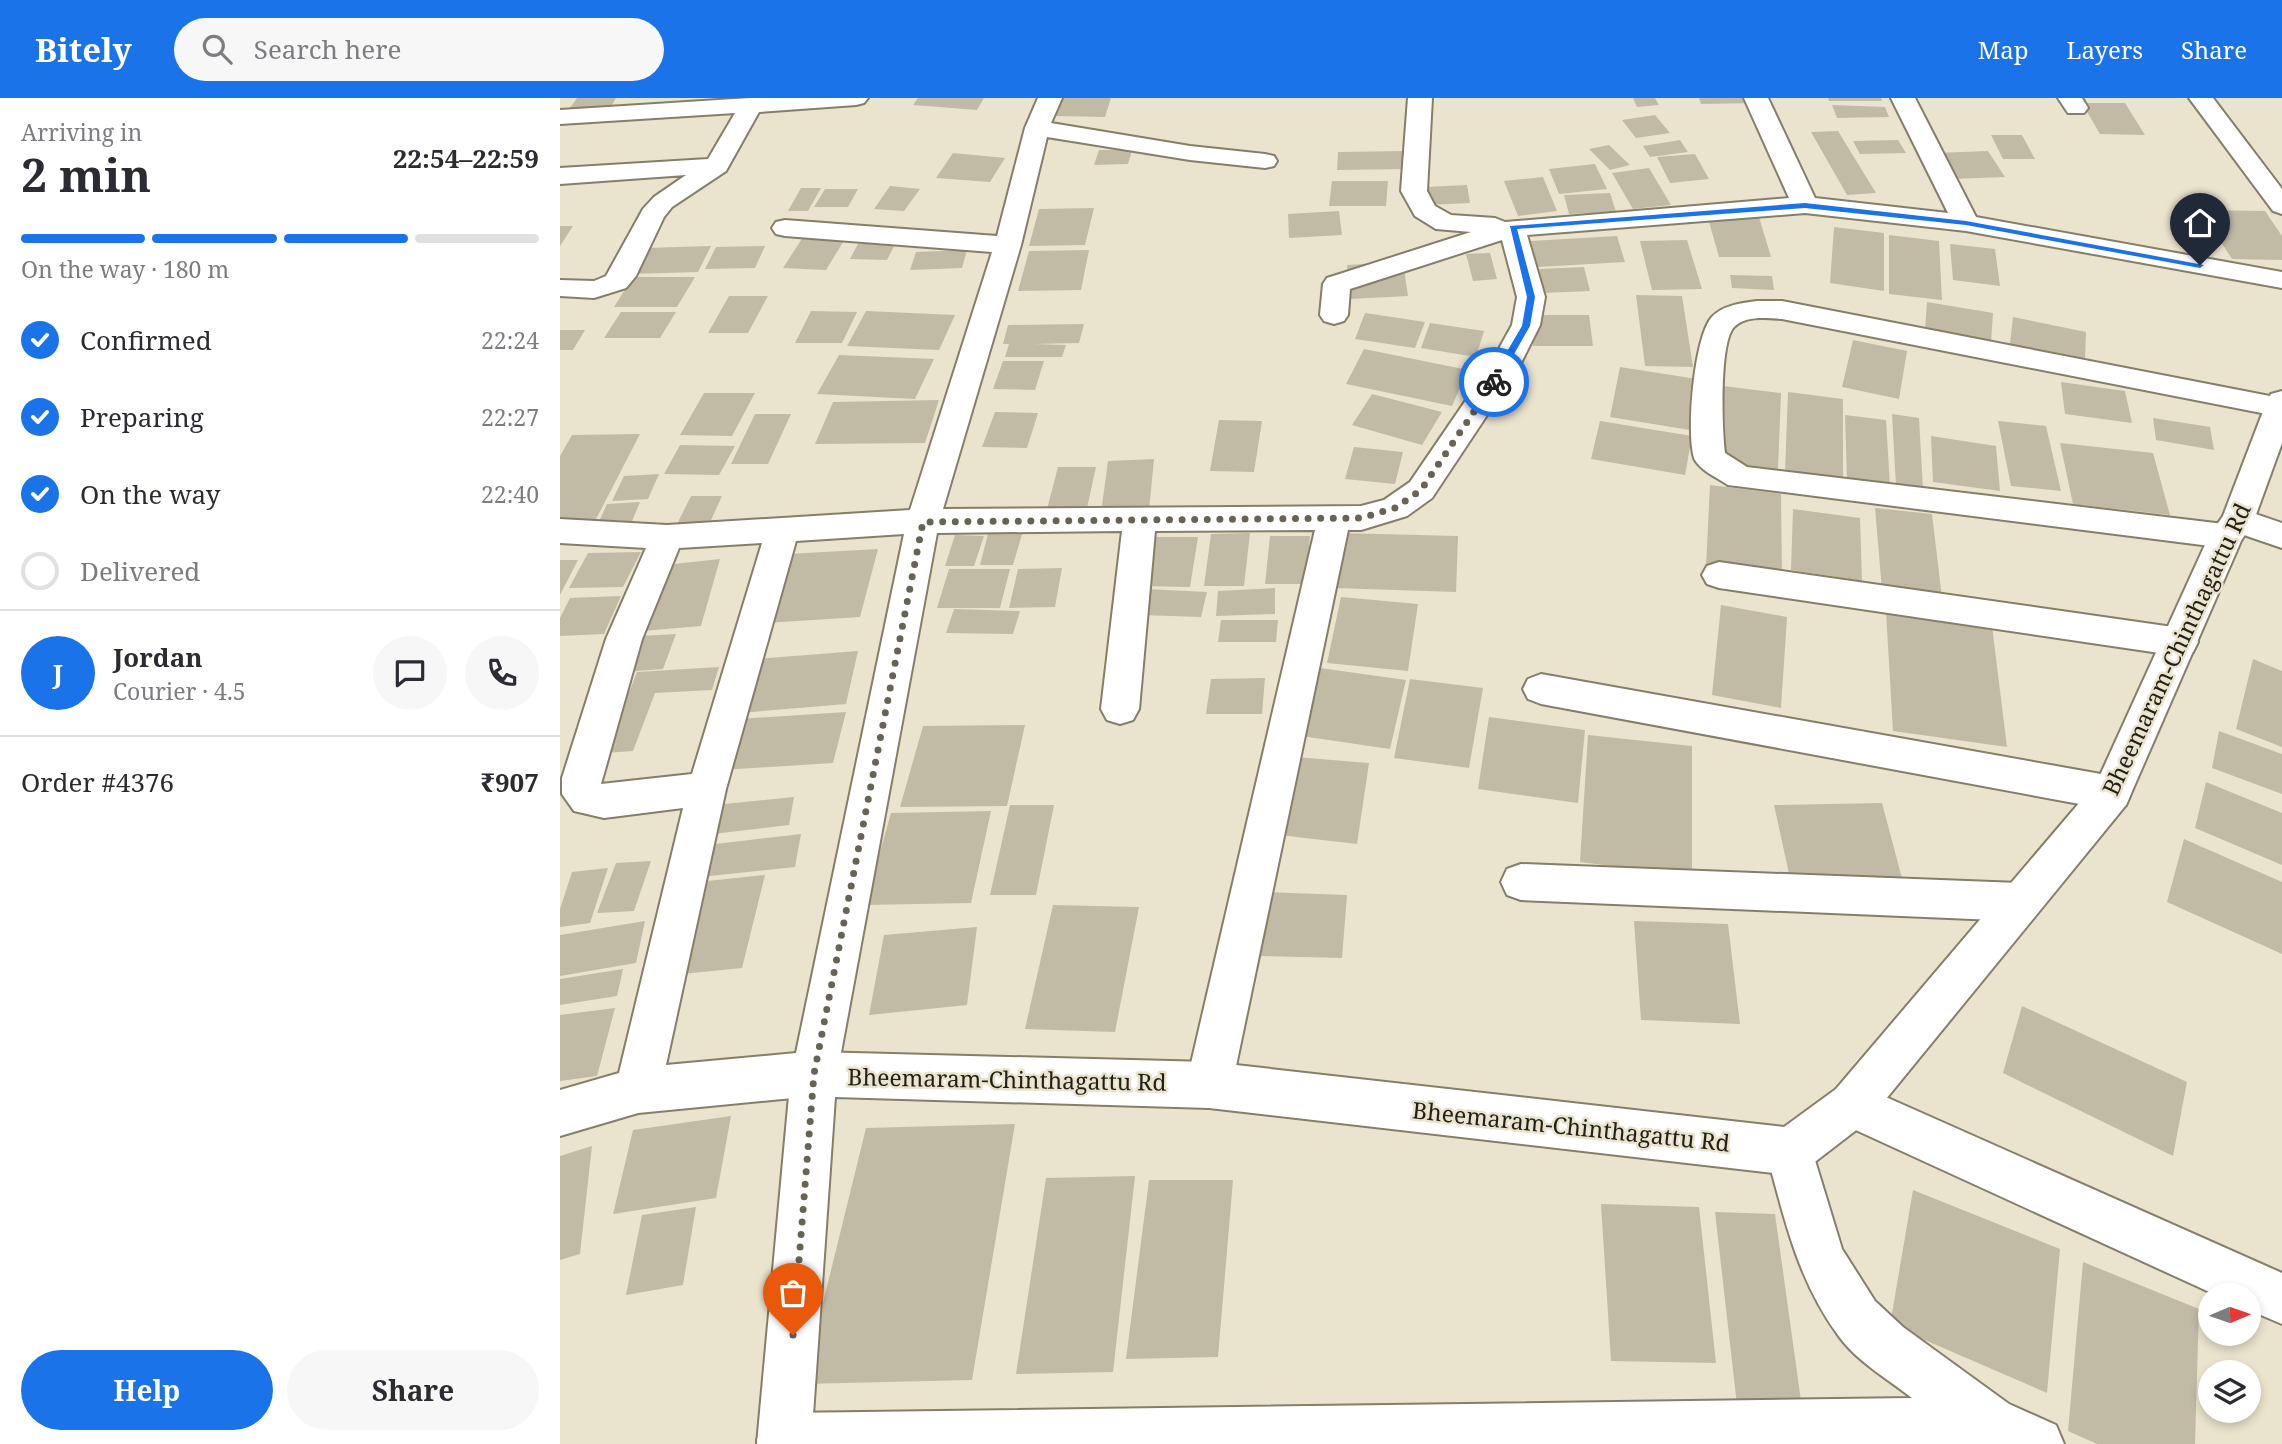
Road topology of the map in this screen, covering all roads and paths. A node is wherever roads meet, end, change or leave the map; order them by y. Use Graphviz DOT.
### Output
graph roads {
  1 [pos="856,98"];
  2 [pos="1420,98"];
  3 [pos="1756,98"];
  4 [pos="1903,98"];
  5 [pos="2201,98"];
  6 [pos="751,105"];
  7 [pos="1043,113"];
  8 [pos="560,117"];
  9 [pos="1265,161"];
  10 [pos="717,166"];
  11 [pos="560,176"];
  12 [pos="1805,205"];
  13 [pos="2282,206"];
  14 [pos="1966,223"];
  15 [pos="785,228"];
  16 [pos="1512,228"];
  17 [pos="1008,244"];
  18 [pos="2282,280"];
  19 [pos="560,288"];
  20 [pos="1334,315"];
  21 [pos="2281,405"];
  22 [pos="1334,518"];
  23 [pos="1140,520"];
  24 [pos="923,522"];
  25 [pos="2232,528"];
  26 [pos="560,531"];
  27 [pos="782,531"];
  28 [pos="2282,536"];
  29 [pos="667,537"];
  30 [pos="1719,575"];
  31 [pos="2180,642"];
  32 [pos="1541,689"];
  33 [pos="1120,709"];
  34 [pos="707,789"];
  35 [pos="2112,793"];
  36 [pos="1521,882"];
  37 [pos="2019,902"];
  38 [pos="814,1074"];
  39 [pos="1209,1084"];
  40 [pos="638,1090"];
  41 [pos="1852,1105"];
  42 [pos="560,1113"];
  43 [pos="1790,1151"];
  44 [pos="2282,1299"];
  45 [pos="1990,1423"];
  46 [pos="784,1442"];
  47 [pos="2037,1444"];
  1 -- 6 [label="street"];
  2 -- 16 [label="street"];
  3 -- 12 [label="street"];
  4 -- 14 [label="street"];
  5 -- 13 [label="street"];
  6 -- 8 [label="street"];
  6 -- 10 [label="street"];
  7 -- 9 [label="street"];
  7 -- 17 [label="street"];
  10 -- 11 [label="street"];
  10 -- 19 [label="street"];
  12 -- 14 [label="street"];
  12 -- 16 [label="street"];
  14 -- 18 [label="street"];
  15 -- 17 [label="street"];
  16 -- 20 [label="street"];
  16 -- 22 [label="street"];
  17 -- 24 [label="street"];
  21 -- 25 [label="street, Bheemaram-Chinthagattu Rd"];
  21 -- 25 [label="street"];
  22 -- 23 [label="street"];
  22 -- 39 [label="street"];
  23 -- 24 [label="street"];
  23 -- 33 [label="street"];
  24 -- 27 [label="street"];
  24 -- 38 [label="street"];
  25 -- 28 [label="street"];
  25 -- 31 [label="street, Bheemaram-Chinthagattu Rd"];
  26 -- 29 [label="street"];
  27 -- 29 [label="street"];
  27 -- 34 [label="street"];
  29 -- 34 [label="street"];
  30 -- 31 [label="street"];
  31 -- 35 [label="street, Bheemaram-Chinthagattu Rd"];
  32 -- 35 [label="street"];
  34 -- 40 [label="street"];
  35 -- 37 [label="street, Bheemaram-Chinthagattu Rd"];
  36 -- 37 [label="street"];
  37 -- 41 [label="street, Bheemaram-Chinthagattu Rd"];
  38 -- 39 [label="street, Bheemaram-Chinthagattu Rd"];
  38 -- 40 [label="street"];
  38 -- 46 [label="street, Bheemaram-Chinthagattu Rd"];
  39 -- 43 [label="street, Bheemaram-Chinthagattu Rd"];
  40 -- 42 [label="street"];
  41 -- 43 [label="street, Bheemaram-Chinthagattu Rd"];
  41 -- 44 [label="street"];
  43 -- 45 [label="street"];
  45 -- 46 [label="street"];
  45 -- 47 [label="street"];
}
